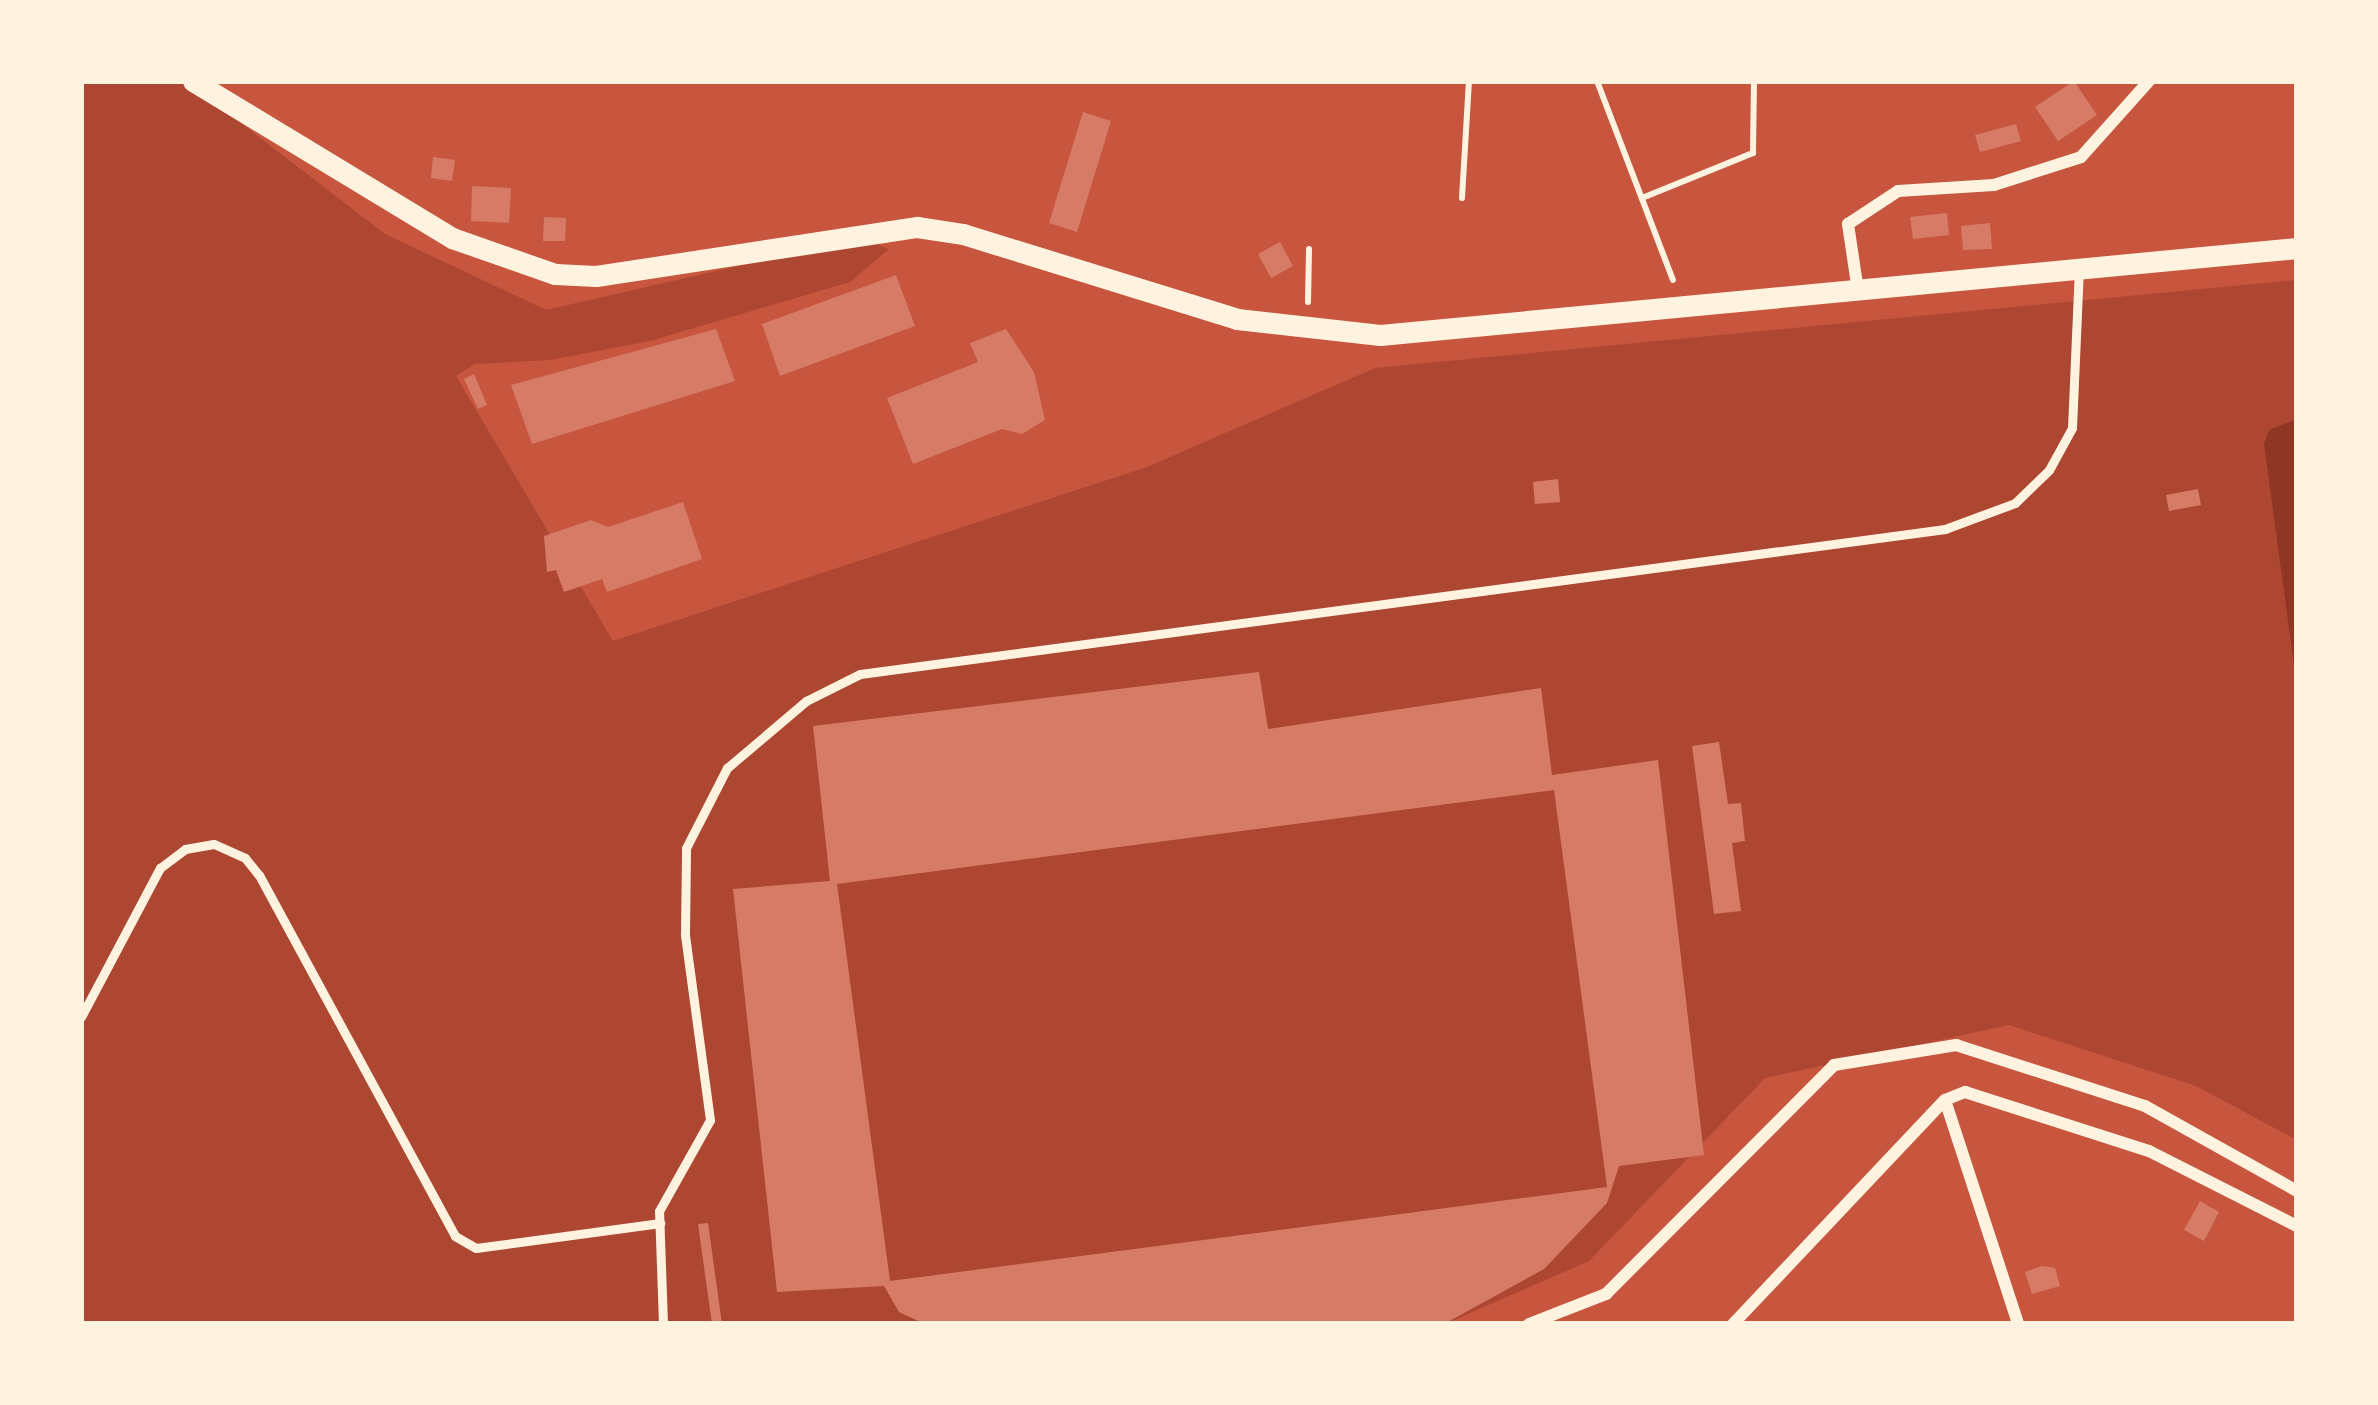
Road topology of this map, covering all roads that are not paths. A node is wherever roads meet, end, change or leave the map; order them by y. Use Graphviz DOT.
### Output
graph roads {
  1 [pos="193,81"];
  2 [pos="2150,81"];
  3 [pos="2297,248"];
  4 [pos="2078,270"];
  5 [pos="1858,292"];
  6 [pos="81,1017"];
  7 [pos="1945,1100"];
  8 [pos="2297,1191"];
  9 [pos="660,1223"];
  10 [pos="2297,1226"];
  11 [pos="1735,1323"];
  12 [pos="664,1324"];
  13 [pos="1529,1324"];
  14 [pos="2018,1324"];
  1 -- 5 [label="street"];
  2 -- 5 [label="street"];
  3 -- 4 [label="street"];
  4 -- 5 [label="street"];
  4 -- 9 [label="lane"];
  6 -- 9 [label="lane"];
  7 -- 10 [label="street"];
  7 -- 11 [label="street"];
  7 -- 14 [label="street"];
  8 -- 13 [label="street"];
  9 -- 12 [label="lane"];
}
